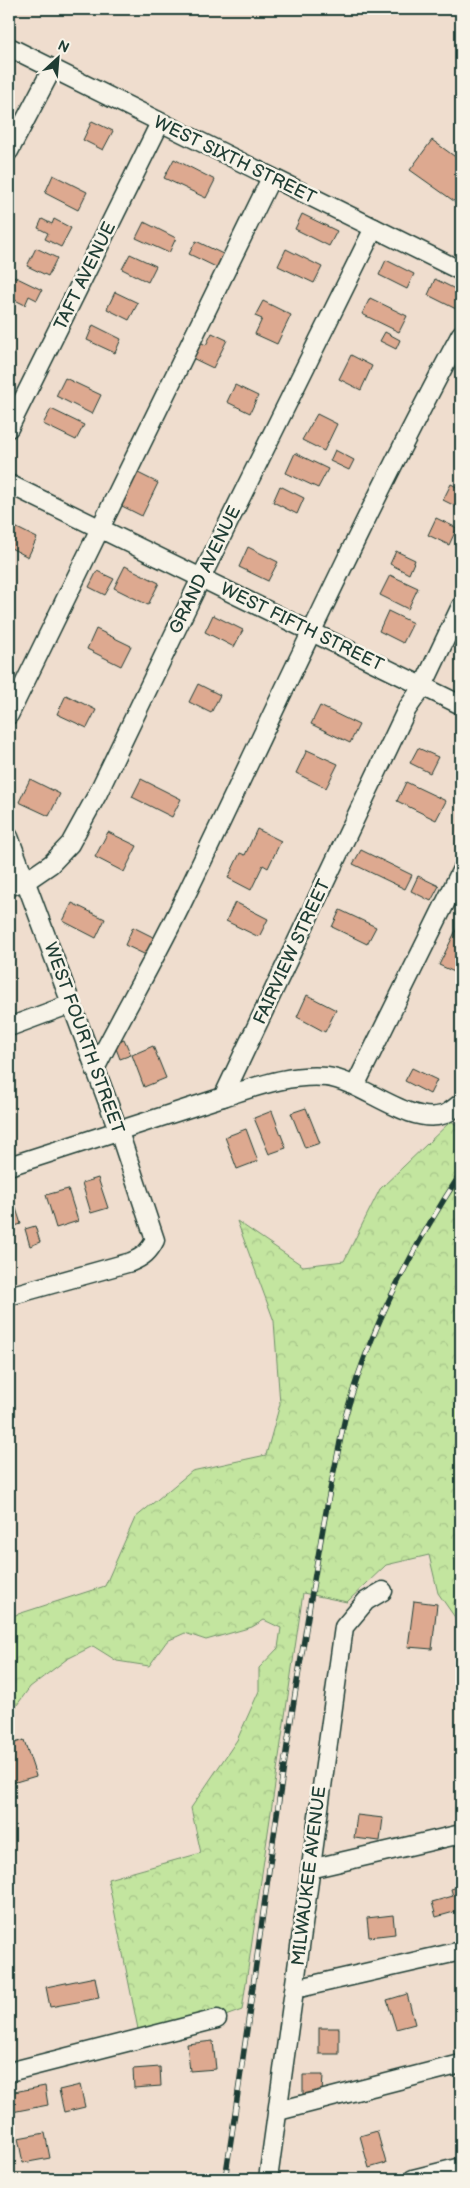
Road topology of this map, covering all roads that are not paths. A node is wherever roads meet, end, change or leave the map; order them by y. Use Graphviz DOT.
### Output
graph roads {
  1 [pos="9,47"];
  2 [pos="52,69"];
  3 [pos="160,123"];
  4 [pos="9,151"];
  5 [pos="271,178"];
  6 [pos="374,228"];
  7 [pos="461,271"];
  8 [pos="461,334"];
  9 [pos="9,428"];
  10 [pos="9,484"];
  11 [pos="99,529"];
  12 [pos="201,578"];
  13 [pos="461,606"];
  14 [pos="312,632"];
  15 [pos="423,686"];
  16 [pos="461,705"];
  17 [pos="9,715"];
  18 [pos="9,837"];
  19 [pos="461,871"];
  20 [pos="17,884"];
  21 [pos="71,1004"];
  22 [pos="9,1027"];
  23 [pos="96,1069"];
  24 [pos="355,1086"];
  25 [pos="223,1097"];
  26 [pos="461,1103"];
  27 [pos="119,1132"];
  28 [pos="9,1166"];
  29 [pos="9,1296"];
  30 [pos="383,1591"];
  31 [pos="461,1834"];
  32 [pos="310,1869"];
  33 [pos="461,1952"];
  34 [pos="295,1989"];
  35 [pos="216,2019"];
  36 [pos="461,2064"];
  37 [pos="9,2072"];
  38 [pos="278,2111"];
  39 [pos="461,2168"];
  40 [pos="268,2179"];
  41 [pos="413,2179"];
  1 -- 2 [label="street, WEST SIXTH STREET"];
  2 -- 3 [label="street, WEST SIXTH STREET"];
  2 -- 4 [label="street"];
  3 -- 5 [label="street, WEST SIXTH STREET"];
  3 -- 9 [label="street, TAFT AVENUE"];
  5 -- 6 [label="street, WEST SIXTH STREET"];
  5 -- 11 [label="street"];
  6 -- 7 [label="street, WEST SIXTH STREET"];
  6 -- 12 [label="street, GRAND AVENUE"];
  8 -- 14 [label="street"];
  10 -- 11 [label="street, WEST FIFTH STREET"];
  11 -- 12 [label="street, WEST FIFTH STREET"];
  11 -- 17 [label="street"];
  12 -- 14 [label="street, WEST FIFTH STREET"];
  12 -- 20 [label="street, GRAND AVENUE"];
  13 -- 15 [label="street, FAIRVIEW STREET"];
  14 -- 15 [label="street, WEST FIFTH STREET"];
  14 -- 23 [label="street"];
  15 -- 16 [label="street, WEST FIFTH STREET"];
  15 -- 25 [label="street, FAIRVIEW STREET"];
  18 -- 20 [label="street, WEST FOURTH STREET"];
  19 -- 24 [label="street"];
  20 -- 21 [label="street, WEST FOURTH STREET"];
  21 -- 22 [label="street"];
  21 -- 23 [label="street, WEST FOURTH STREET"];
  23 -- 27 [label="street, WEST FOURTH STREET"];
  24 -- 25 [label="street"];
  24 -- 26 [label="street"];
  25 -- 27 [label="street"];
  27 -- 28 [label="street"];
  27 -- 29 [label="street, WEST FOURTH STREET"];
  30 -- 32 [label="street, MILWAUKEE AVENUE"];
  31 -- 32 [label="street"];
  32 -- 34 [label="street, MILWAUKEE AVENUE"];
  33 -- 34 [label="street"];
  34 -- 38 [label="street, MILWAUKEE AVENUE"];
  35 -- 37 [label="street"];
  36 -- 38 [label="street"];
  38 -- 40 [label="street, MILWAUKEE AVENUE"];
  39 -- 41 [label="street"];
}
